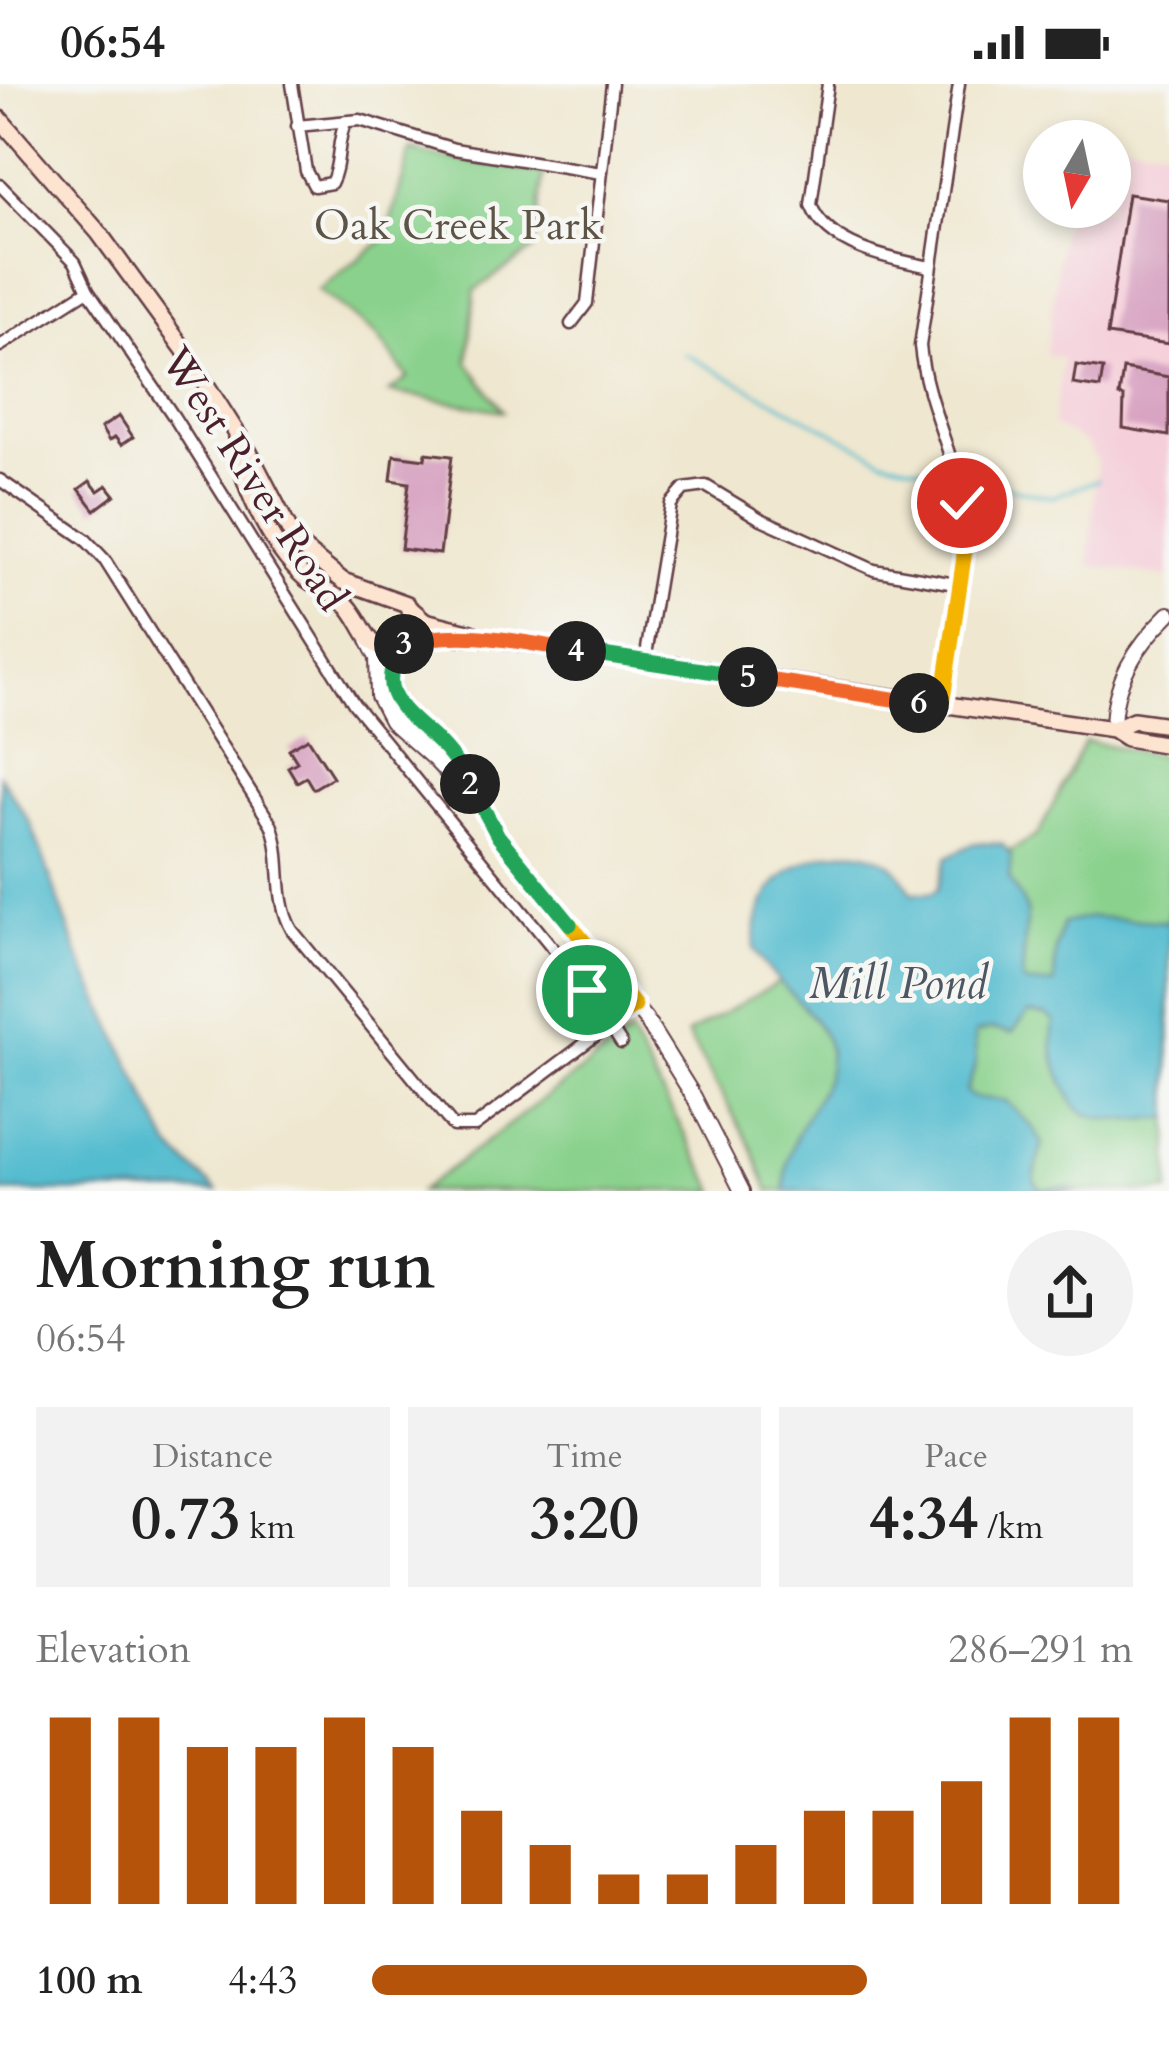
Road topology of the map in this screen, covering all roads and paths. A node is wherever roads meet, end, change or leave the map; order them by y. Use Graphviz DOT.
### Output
graph roads {
  1 [pos="292,84"];
  2 [pos="612,84"];
  3 [pos="828,84"];
  4 [pos="958,84"];
  5 [pos="0,118"];
  6 [pos="346,121"];
  7 [pos="297,126"];
  8 [pos="602,173"];
  9 [pos="0,185"];
  10 [pos="931,267"];
  11 [pos="88,290"];
  12 [pos="571,324"];
  13 [pos="0,346"];
  14 [pos="237,435"];
  15 [pos="0,480"];
  16 [pos="961,585"];
  17 [pos="386,596"];
  18 [pos="411,609"];
  19 [pos="1169,614"];
  20 [pos="365,632"];
  21 [pos="480,637"];
  22 [pos="403,644"];
  23 [pos="645,661"];
  24 [pos="942,706"];
  25 [pos="1169,725"];
  26 [pos="1113,729"];
  27 [pos="1169,745"];
  28 [pos="482,810"];
  29 [pos="635,1006"];
  30 [pos="610,1022"];
  31 [pos="621,1042"];
  32 [pos="742,1191"];
  1 -- 7 [label="street"];
  2 -- 8 [label="street"];
  3 -- 10 [label="street"];
  4 -- 10 [label="street"];
  5 -- 14 [label="main road, West River Road"];
  6 -- 7 [label="street"];
  6 -- 7 [label="street"];
  6 -- 8 [label="street"];
  8 -- 12 [label="street"];
  9 -- 11 [label="street, West River Road"];
  10 -- 16 [label="street"];
  11 -- 13 [label="street"];
  11 -- 30 [label="street, West River Road"];
  14 -- 17 [label="main road, West River Road"];
  14 -- 20 [label="main road, West River Road"];
  15 -- 30 [label="street"];
  16 -- 23 [label="street"];
  16 -- 24 [label="street"];
  17 -- 18 [label="main road"];
  17 -- 20 [label="main road"];
  18 -- 21 [label="main road"];
  18 -- 22 [label="main road"];
  19 -- 26 [label="street"];
  20 -- 22 [label="main road"];
  20 -- 28 [label="street, West River Road"];
  21 -- 22 [label="main road"];
  21 -- 23 [label="main road"];
  22 -- 28 [label="street, West River Road"];
  23 -- 24 [label="main road"];
  24 -- 26 [label="main road"];
  25 -- 26 [label="main road"];
  26 -- 27 [label="main road"];
  28 -- 29 [label="street, West River Road"];
  29 -- 30 [label="street"];
  29 -- 32 [label="street, West River Road"];
  30 -- 31 [label="street, West River Road"];
}
